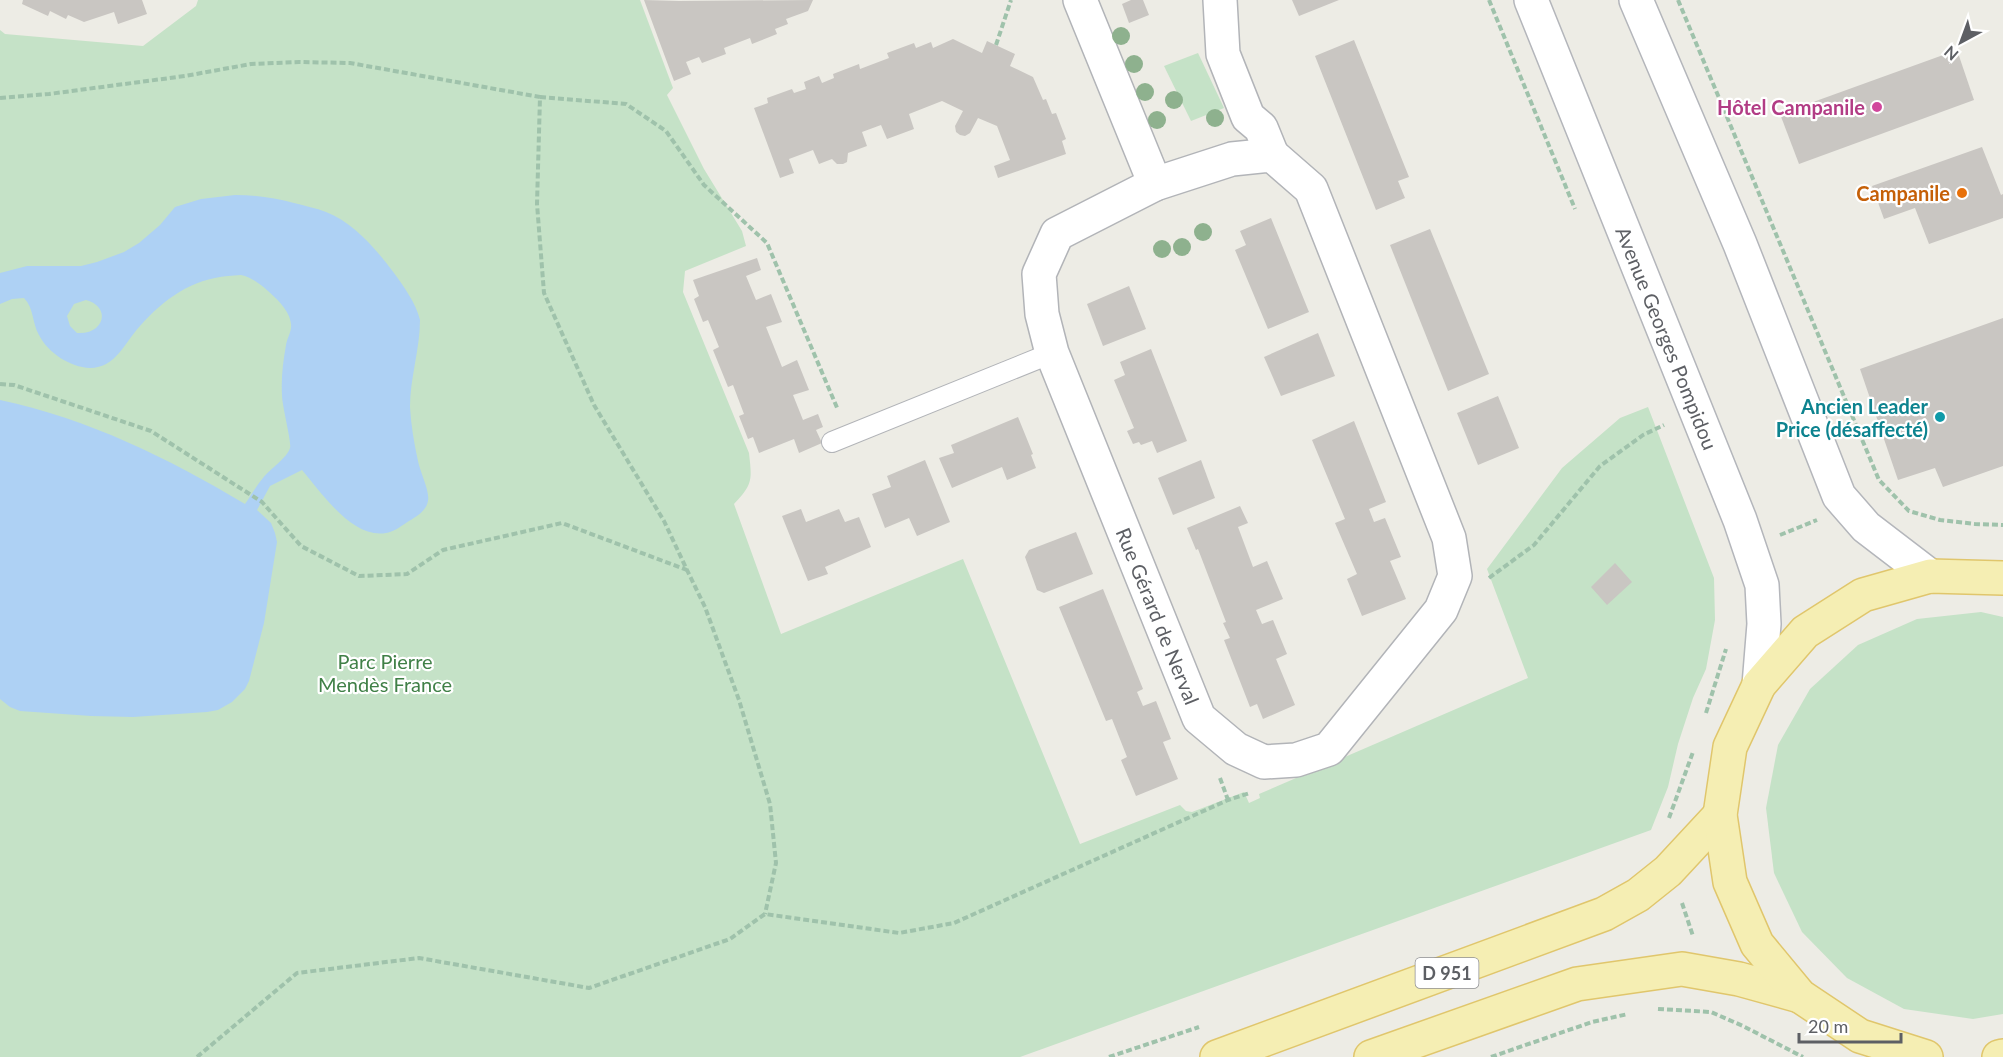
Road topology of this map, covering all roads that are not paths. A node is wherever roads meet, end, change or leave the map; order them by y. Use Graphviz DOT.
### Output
graph roads {
  1 [pos="1080,0"];
  2 [pos="1220,0"];
  3 [pos="1531,0"];
  4 [pos="1636,0"];
  5 [pos="1272,156"];
  6 [pos="1155,184"];
  7 [pos="1052,353"];
  8 [pos="840,438"];
  9 [pos="1930,576"];
  10 [pos="2003,578"];
  11 [pos="1759,685"];
  12 [pos="1720,815"];
  13 [pos="1800,996"];
  14 [pos="2003,1056"];
  15 [pos="1217,1057"];
  16 [pos="1371,1057"];
  17 [pos="1926,1057"];
  18 [pos="1999,1057"];
  1 -- 6 [label="street"];
  2 -- 5 [label="street"];
  3 -- 11 [label="street, Avenue Georges Pompidou"];
  4 -- 9 [label="street"];
  5 -- 6 [label="street, Rue Gérard de Nerval"];
  5 -- 7 [label="street, Rue Gérard de Nerval"];
  6 -- 7 [label="street, Rue Gérard de Nerval"];
  7 -- 8 [label="lane"];
  9 -- 10 [label="main road"];
  9 -- 11 [label="main road"];
  11 -- 12 [label="main road"];
  12 -- 13 [label="main road"];
  12 -- 15 [label="main road, D 951"];
  13 -- 16 [label="main road, D 951"];
  13 -- 17 [label="main road"];
  14 -- 18 [label="main road"];
}
